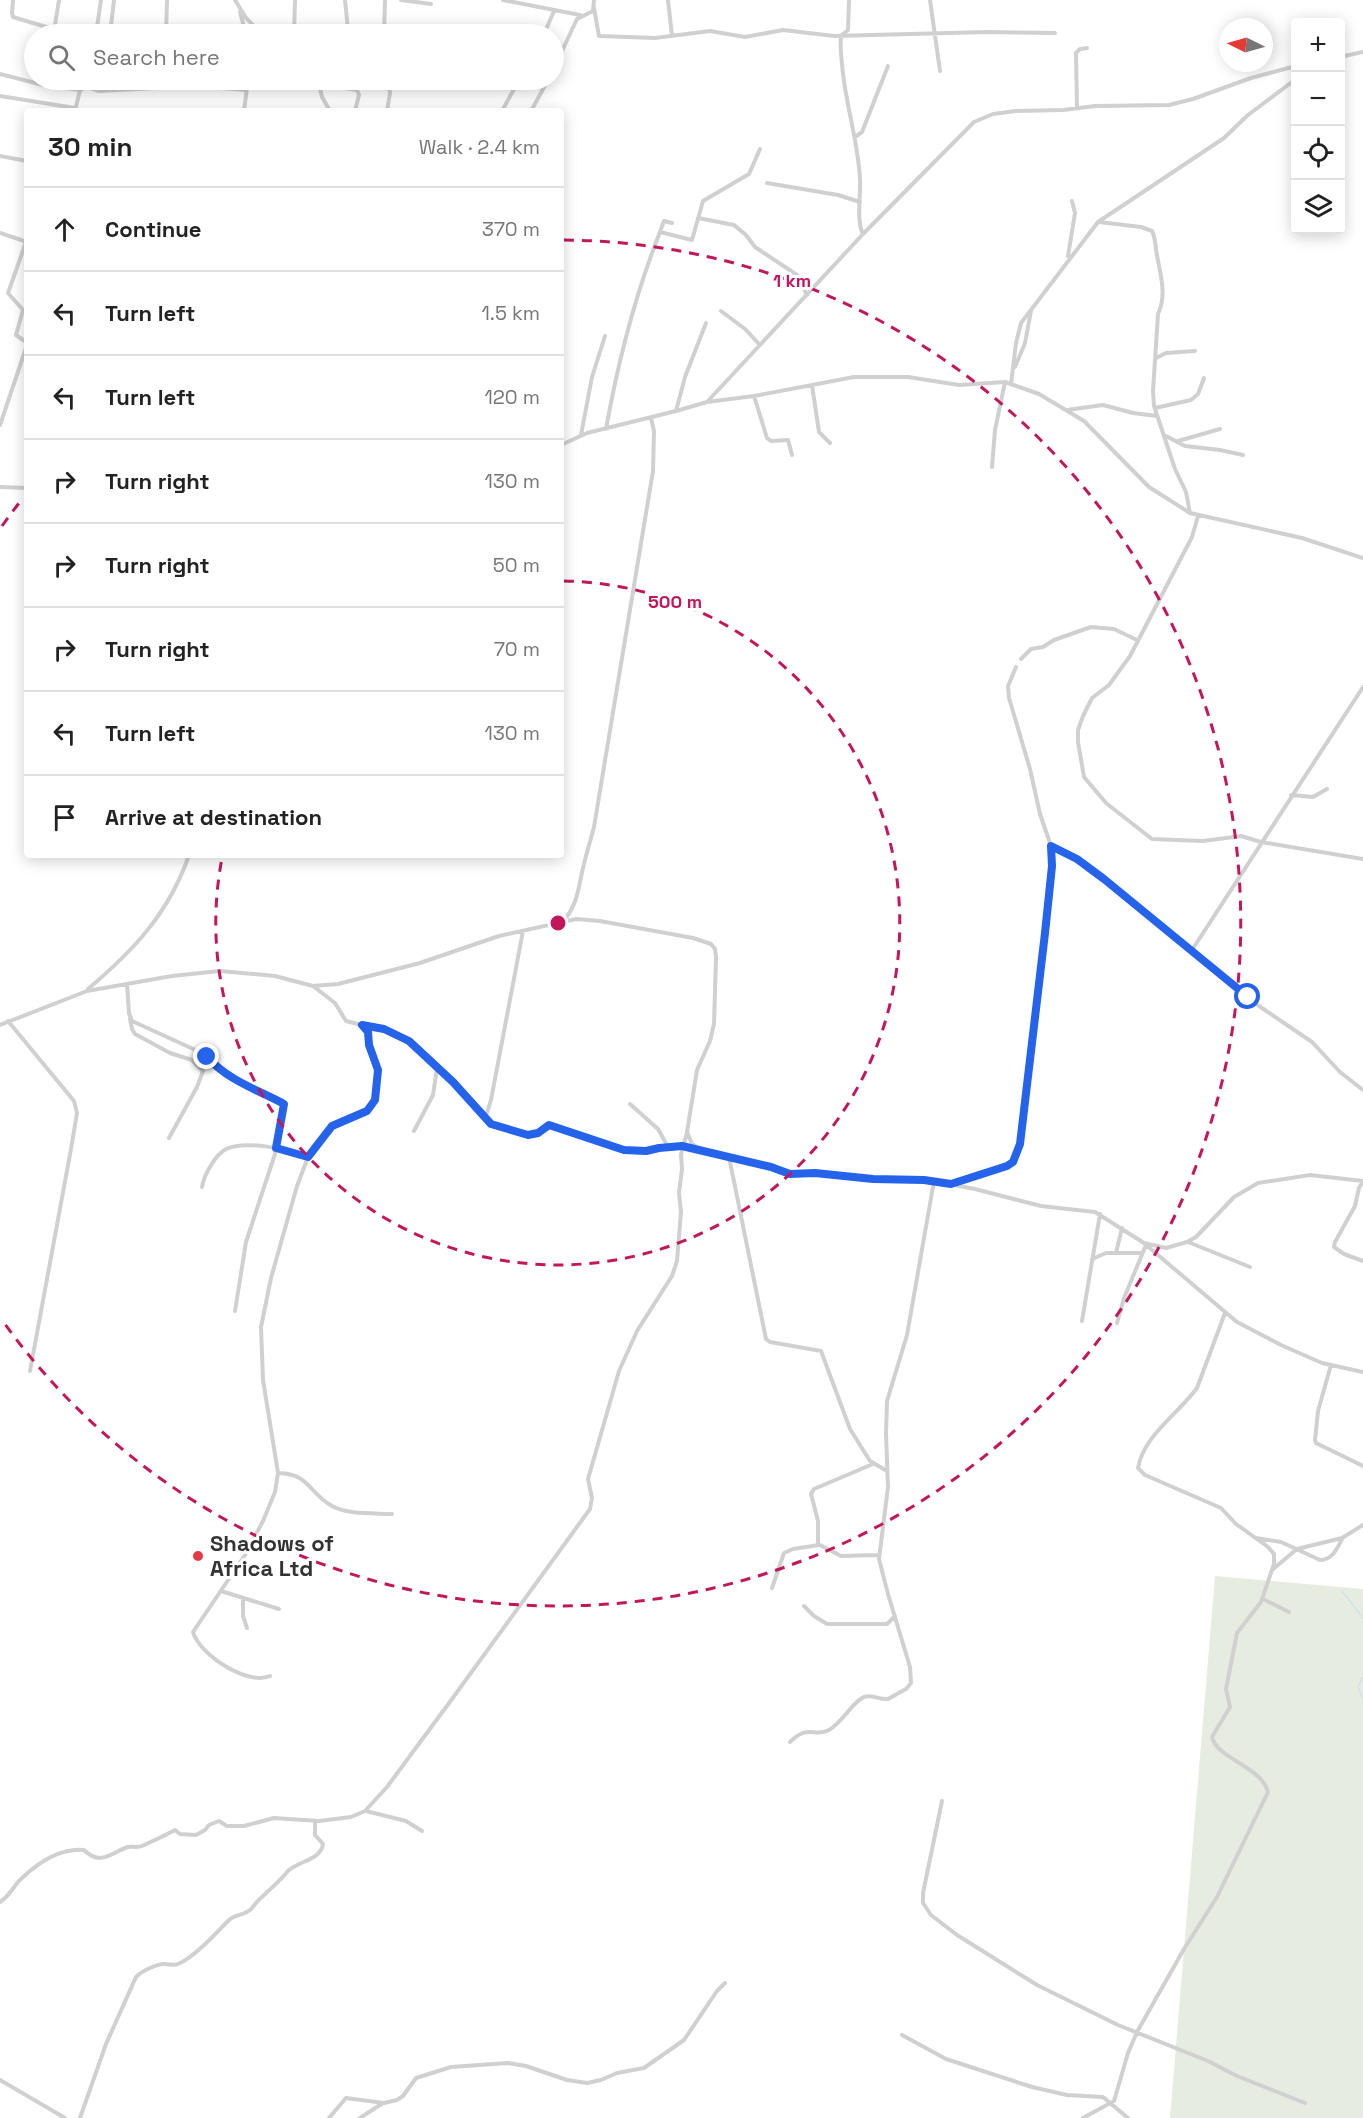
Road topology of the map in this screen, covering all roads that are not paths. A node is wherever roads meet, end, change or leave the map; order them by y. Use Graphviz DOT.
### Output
graph roads {
  1 [pos="13,0"];
  2 [pos="59,0"];
  3 [pos="101,0"];
  4 [pos="114,0"];
  5 [pos="167,0"];
  6 [pos="235,0"];
  7 [pos="295,0"];
  8 [pos="345,0"];
  9 [pos="385,0"];
  10 [pos="401,0"];
  11 [pos="503,0"];
  12 [pos="594,0"];
  13 [pos="668,0"];
  14 [pos="849,0"];
  15 [pos="930,0"];
  16 [pos="431,4"];
  17 [pos="239,7"];
  18 [pos="594,8"];
  19 [pos="554,11"];
  20 [pos="581,15"];
  21 [pos="36,24"];
  22 [pos="55,24"];
  23 [pos="97,24"];
  24 [pos="111,24"];
  25 [pos="166,24"];
  26 [pos="243,24"];
  27 [pos="253,24"];
  28 [pos="294,24"];
  29 [pos="347,24"];
  30 [pos="384,24"];
  31 [pos="548,24"];
  32 [pos="935,33"];
  33 [pos="1055,33"];
  34 [pos="672,36"];
  35 [pos="841,36"];
  36 [pos="564,46"];
  37 [pos="1087,48"];
  38 [pos="1363,52"];
  39 [pos="1345,56"];
  40 [pos="888,66"];
  41 [pos="1291,67"];
  42 [pos="940,71"];
  43 [pos="0,74"];
  44 [pos="24,80"];
  45 [pos="1291,83"];
  46 [pos="80,90"];
  47 [pos="96,90"];
  48 [pos="118,90"];
  49 [pos="246,90"];
  50 [pos="320,90"];
  51 [pos="357,90"];
  52 [pos="390,90"];
  53 [pos="514,90"];
  54 [pos="543,90"];
  55 [pos="0,96"];
  56 [pos="64,108"];
  57 [pos="76,108"];
  58 [pos="244,108"];
  59 [pos="328,108"];
  60 [pos="357,108"];
  61 [pos="388,108"];
  62 [pos="504,108"];
  63 [pos="533,108"];
  64 [pos="1077,108"];
  65 [pos="855,137"];
  66 [pos="760,149"];
  67 [pos="0,156"];
  68 [pos="24,160"];
  69 [pos="767,183"];
  70 [pos="1072,201"];
  71 [pos="860,202"];
  72 [pos="698,219"];
  73 [pos="672,222"];
  74 [pos="1098,222"];
  75 [pos="0,232"];
  76 [pos="660,232"];
  77 [pos="863,234"];
  78 [pos="24,241"];
  79 [pos="24,248"];
  80 [pos="1068,260"];
  81 [pos="807,295"];
  82 [pos="1031,310"];
  83 [pos="721,311"];
  84 [pos="706,323"];
  85 [pos="605,336"];
  86 [pos="24,341"];
  87 [pos="760,345"];
  88 [pos="1195,351"];
  89 [pos="24,354"];
  90 [pos="1155,358"];
  91 [pos="1013,370"];
  92 [pos="1204,378"];
  93 [pos="1005,382"];
  94 [pos="1011,384"];
  95 [pos="812,385"];
  96 [pos="754,396"];
  97 [pos="707,402"];
  98 [pos="1155,408"];
  99 [pos="1067,410"];
  100 [pos="676,411"];
  101 [pos="1157,416"];
  102 [pos="651,418"];
  103 [pos="0,425"];
  104 [pos="606,429"];
  105 [pos="1220,429"];
  106 [pos="580,436"];
  107 [pos="1166,436"];
  108 [pos="1177,441"];
  109 [pos="830,443"];
  110 [pos="564,444"];
  111 [pos="792,455"];
  112 [pos="1243,455"];
  113 [pos="992,467"];
  114 [pos="0,487"];
  115 [pos="24,488"];
  116 [pos="1190,513"];
  117 [pos="1198,516"];
  118 [pos="1363,558"];
  119 [pos="1137,640"];
  120 [pos="1021,659"];
  121 [pos="1016,667"];
  122 [pos="1363,687"];
  123 [pos="1327,789"];
  124 [pos="1292,795"];
  125 [pos="1261,842"];
  126 [pos="1051,846"];
  127 [pos="188,858"];
  128 [pos="1363,859"];
  129 [pos="562,922"];
  130 [pos="523,931"];
  131 [pos="1192,951"];
  132 [pos="127,984"];
  133 [pos="313,986"];
  134 [pos="87,991"];
  135 [pos="130,1018"];
  136 [pos="8,1022"];
  137 [pos="0,1025"];
  138 [pos="362,1025"];
  139 [pos="437,1067"];
  140 [pos="1363,1090"];
  141 [pos="630,1104"];
  142 [pos="485,1119"];
  143 [pos="414,1131"];
  144 [pos="687,1132"];
  145 [pos="169,1138"];
  146 [pos="682,1146"];
  147 [pos="668,1147"];
  148 [pos="276,1148"];
  149 [pos="699,1149"];
  150 [pos="308,1157"];
  151 [pos="729,1157"];
  152 [pos="934,1181"];
  153 [pos="1363,1181"];
  154 [pos="951,1184"];
  155 [pos="202,1187"];
  156 [pos="1100,1214"];
  157 [pos="1122,1228"];
  158 [pos="1187,1242"];
  159 [pos="1145,1244"];
  160 [pos="1116,1253"];
  161 [pos="1143,1253"];
  162 [pos="1091,1260"];
  163 [pos="1363,1261"];
  164 [pos="1250,1268"];
  165 [pos="235,1311"];
  166 [pos="1225,1313"];
  167 [pos="1082,1321"];
  168 [pos="1117,1323"];
  169 [pos="1331,1365"];
  170 [pos="30,1371"];
  171 [pos="1363,1372"];
  172 [pos="873,1464"];
  173 [pos="1363,1466"];
  174 [pos="888,1472"];
  175 [pos="278,1473"];
  176 [pos="392,1514"];
  177 [pos="1363,1525"];
  178 [pos="1256,1538"];
  179 [pos="1342,1538"];
  180 [pos="820,1545"];
  181 [pos="1297,1549"];
  182 [pos="879,1555"];
  183 [pos="1272,1571"];
  184 [pos="772,1588"];
  185 [pos="221,1591"];
  186 [pos="243,1598"];
  187 [pos="1263,1599"];
  188 [pos="804,1606"];
  189 [pos="279,1609"];
  190 [pos="1289,1612"];
  191 [pos="895,1616"];
  192 [pos="247,1628"];
  193 [pos="270,1676"];
  194 [pos="790,1742"];
  195 [pos="942,1801"];
  196 [pos="365,1811"];
  197 [pos="315,1821"];
  198 [pos="422,1831"];
  199 [pos="0,1902"];
  200 [pos="725,1983"];
  201 [pos="1137,2032"];
  202 [pos="902,2035"];
  203 [pos="0,2080"];
  204 [pos="384,2103"];
  205 [pos="1305,2103"];
  206 [pos="1112,2104"];
  207 [pos="65,2118"];
  208 [pos="80,2118"];
  209 [pos="329,2118"];
  210 [pos="360,2118"];
  211 [pos="1083,2118"];
  212 [pos="1128,2118"];
  1 -- 21 [label="street"];
  2 -- 22 [label="street"];
  3 -- 23 [label="street"];
  4 -- 24 [label="street"];
  5 -- 25 [label="street"];
  6 -- 17 [label="street"];
  7 -- 28 [label="street"];
  8 -- 29 [label="street"];
  9 -- 30 [label="street"];
  10 -- 16 [label="street"];
  11 -- 19 [label="street"];
  12 -- 18 [label="street"];
  13 -- 34 [label="street"];
  14 -- 35 [label="street"];
  15 -- 32 [label="street"];
  17 -- 26 [label="street"];
  17 -- 27 [label="street"];
  18 -- 20 [label="street"];
  18 -- 34 [label="street"];
  19 -- 20 [label="street"];
  19 -- 31 [label="street"];
  20 -- 36 [label="street"];
  32 -- 33 [label="street"];
  32 -- 35 [label="street"];
  32 -- 42 [label="street"];
  34 -- 35 [label="street"];
  35 -- 65 [label="street"];
  37 -- 64 [label="street"];
  38 -- 39 [label="street"];
  40 -- 65 [label="street"];
  41 -- 64 [label="street"];
  43 -- 44 [label="street"];
  45 -- 74 [label="street"];
  46 -- 57 [label="street"];
  47 -- 48 [label="street"];
  49 -- 58 [label="street"];
  50 -- 59 [label="street"];
  51 -- 60 [label="street"];
  52 -- 61 [label="street"];
  53 -- 62 [label="street"];
  54 -- 63 [label="street"];
  55 -- 56 [label="street"];
  64 -- 77 [label="street"];
  65 -- 71 [label="street"];
  66 -- 72 [label="street"];
  67 -- 68 [label="street"];
  69 -- 71 [label="street"];
  70 -- 80 [label="street"];
  71 -- 77 [label="street"];
  72 -- 76 [label="street"];
  72 -- 81 [label="street"];
  73 -- 76 [label="street"];
  74 -- 80 [label="street"];
  74 -- 90 [label="street"];
  75 -- 78 [label="street"];
  76 -- 104 [label="street"];
  77 -- 81 [label="street"];
  79 -- 86 [label="street"];
  80 -- 82 [label="street"];
  81 -- 87 [label="street"];
  82 -- 91 [label="street"];
  82 -- 91 [label="street"];
  83 -- 87 [label="street"];
  84 -- 100 [label="street"];
  85 -- 106 [label="street"];
  87 -- 97 [label="street"];
  88 -- 90 [label="street"];
  89 -- 103 [label="street"];
  90 -- 98 [label="street"];
  91 -- 94 [label="street"];
  92 -- 98 [label="street"];
  93 -- 94 [label="street"];
  93 -- 95 [label="street"];
  93 -- 113 [label="street"];
  94 -- 99 [label="street"];
  95 -- 96 [label="street"];
  95 -- 109 [label="street"];
  96 -- 97 [label="street"];
  96 -- 111 [label="street"];
  97 -- 100 [label="street"];
  98 -- 101 [label="street"];
  99 -- 101 [label="street"];
  99 -- 116 [label="street"];
  100 -- 102 [label="street"];
  101 -- 107 [label="street"];
  102 -- 104 [label="street"];
  102 -- 129 [label="street"];
  104 -- 106 [label="street"];
  105 -- 108 [label="street"];
  106 -- 110 [label="street"];
  107 -- 108 [label="street"];
  107 -- 116 [label="street"];
  108 -- 112 [label="street"];
  114 -- 115 [label="street"];
  116 -- 117 [label="street"];
  117 -- 118 [label="street"];
  117 -- 119 [label="street"];
  119 -- 120 [label="street"];
  119 -- 125 [label="street"];
  121 -- 126 [label="street"];
  122 -- 124 [label="street"];
  123 -- 124 [label="street"];
  124 -- 125 [label="street"];
  125 -- 128 [label="street"];
  125 -- 131 [label="street"];
  126 -- 131 [label="street"];
  126 -- 154 [label="street"];
  127 -- 134 [label="street"];
  129 -- 130 [label="street"];
  129 -- 144 [label="street"];
  130 -- 133 [label="street"];
  130 -- 142 [label="street"];
  131 -- 140 [label="street"];
  132 -- 133 [label="street"];
  132 -- 134 [label="street"];
  132 -- 135 [label="street"];
  133 -- 138 [label="street"];
  134 -- 136 [label="street"];
  135 -- 145 [label="street"];
  135 -- 148 [label="street"];
  136 -- 137 [label="street"];
  136 -- 170 [label="street"];
  138 -- 139 [label="street"];
  138 -- 150 [label="street"];
  139 -- 142 [label="street"];
  139 -- 143 [label="street"];
  141 -- 147 [label="street"];
  142 -- 147 [label="street"];
  144 -- 146 [label="street"];
  144 -- 149 [label="street"];
  146 -- 147 [label="street"];
  146 -- 149 [label="street"];
  146 -- 196 [label="street"];
  148 -- 150 [label="street"];
  148 -- 155 [label="street"];
  148 -- 165 [label="street"];
  149 -- 151 [label="street"];
  150 -- 175 [label="street"];
  151 -- 152 [label="street"];
  151 -- 172 [label="street"];
  152 -- 154 [label="street"];
  152 -- 174 [label="street"];
  153 -- 158 [label="street"];
  153 -- 163 [label="street"];
  154 -- 156 [label="street"];
  156 -- 157 [label="street"];
  156 -- 162 [label="street"];
  157 -- 159 [label="street"];
  157 -- 160 [label="street"];
  158 -- 159 [label="street"];
  158 -- 164 [label="street"];
  159 -- 161 [label="street"];
  159 -- 166 [label="street"];
  160 -- 161 [label="street"];
  160 -- 162 [label="street"];
  161 -- 168 [label="street"];
  162 -- 167 [label="street"];
  166 -- 169 [label="street"];
  166 -- 178 [label="street"];
  169 -- 171 [label="street"];
  169 -- 173 [label="street"];
  172 -- 174 [label="street"];
  172 -- 180 [label="street"];
  174 -- 182 [label="street"];
  175 -- 176 [label="street"];
  175 -- 185 [label="street"];
  177 -- 179 [label="street"];
  178 -- 181 [label="street"];
  178 -- 183 [label="street"];
  179 -- 181 [label="street"];
  179 -- 181 [label="street"];
  180 -- 182 [label="street"];
  180 -- 184 [label="street"];
  181 -- 183 [label="street"];
  182 -- 191 [label="street"];
  183 -- 187 [label="street"];
  185 -- 186 [label="street"];
  185 -- 193 [label="street"];
  186 -- 189 [label="street"];
  186 -- 192 [label="street"];
  187 -- 190 [label="street"];
  187 -- 201 [label="street"];
  188 -- 191 [label="street"];
  191 -- 194 [label="street"];
  195 -- 201 [label="street"];
  196 -- 197 [label="street"];
  196 -- 198 [label="street"];
  197 -- 199 [label="street"];
  197 -- 208 [label="street"];
  200 -- 204 [label="street"];
  201 -- 205 [label="street"];
  201 -- 206 [label="street"];
  202 -- 206 [label="street"];
  203 -- 207 [label="street"];
  204 -- 209 [label="street"];
  204 -- 210 [label="street"];
  206 -- 211 [label="street"];
  206 -- 212 [label="street"];
}
